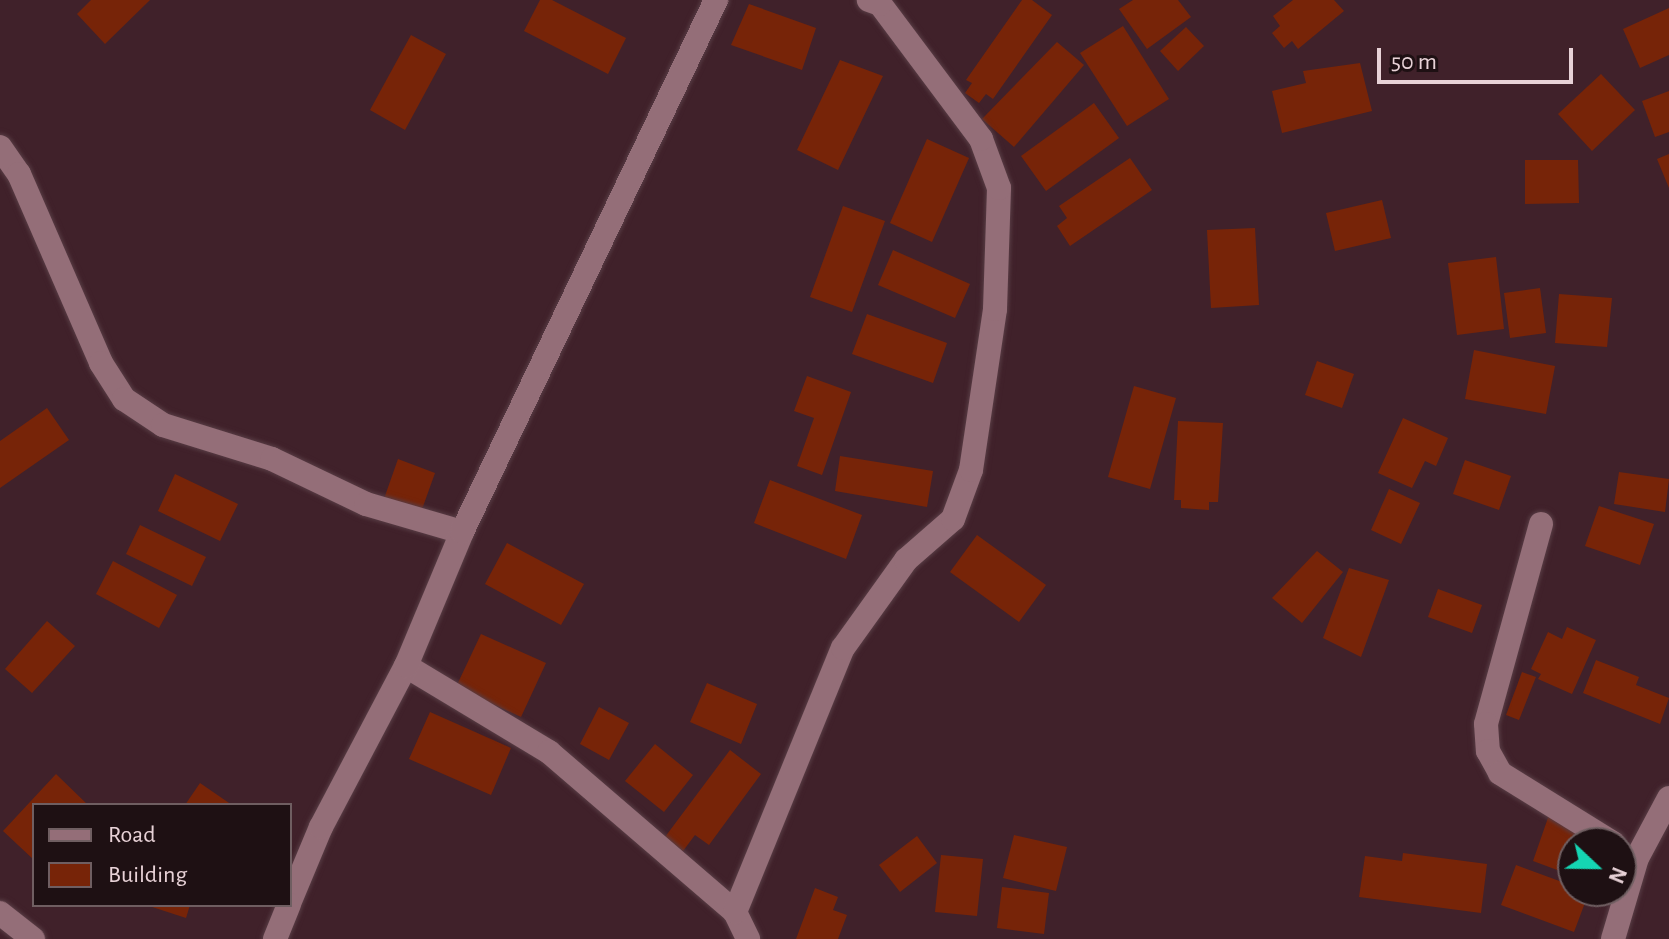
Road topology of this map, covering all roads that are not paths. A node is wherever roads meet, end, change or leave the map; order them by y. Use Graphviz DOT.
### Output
graph roads {
  1 [pos="716,0"];
  2 [pos="869,0"];
  3 [pos="0,147"];
  4 [pos="1541,524"];
  5 [pos="462,532"];
  6 [pos="406,666"];
  7 [pos="1669,798"];
  8 [pos="1587,827"];
  9 [pos="1637,842"];
  10 [pos="292,896"];
  11 [pos="287,907"];
  12 [pos="1619,907"];
  13 [pos="735,912"];
  14 [pos="0,913"];
  15 [pos="33,939"];
  16 [pos="275,939"];
  17 [pos="748,939"];
  18 [pos="1613,939"];
  1 -- 5 [label="street"];
  2 -- 13 [label="street"];
  3 -- 5 [label="street"];
  4 -- 8 [label="street"];
  5 -- 6 [label="street"];
  6 -- 10 [label="street"];
  6 -- 13 [label="street"];
  7 -- 9 [label="street"];
  11 -- 16 [label="street"];
  12 -- 18 [label="street"];
  13 -- 17 [label="street"];
  14 -- 15 [label="street"];
}
